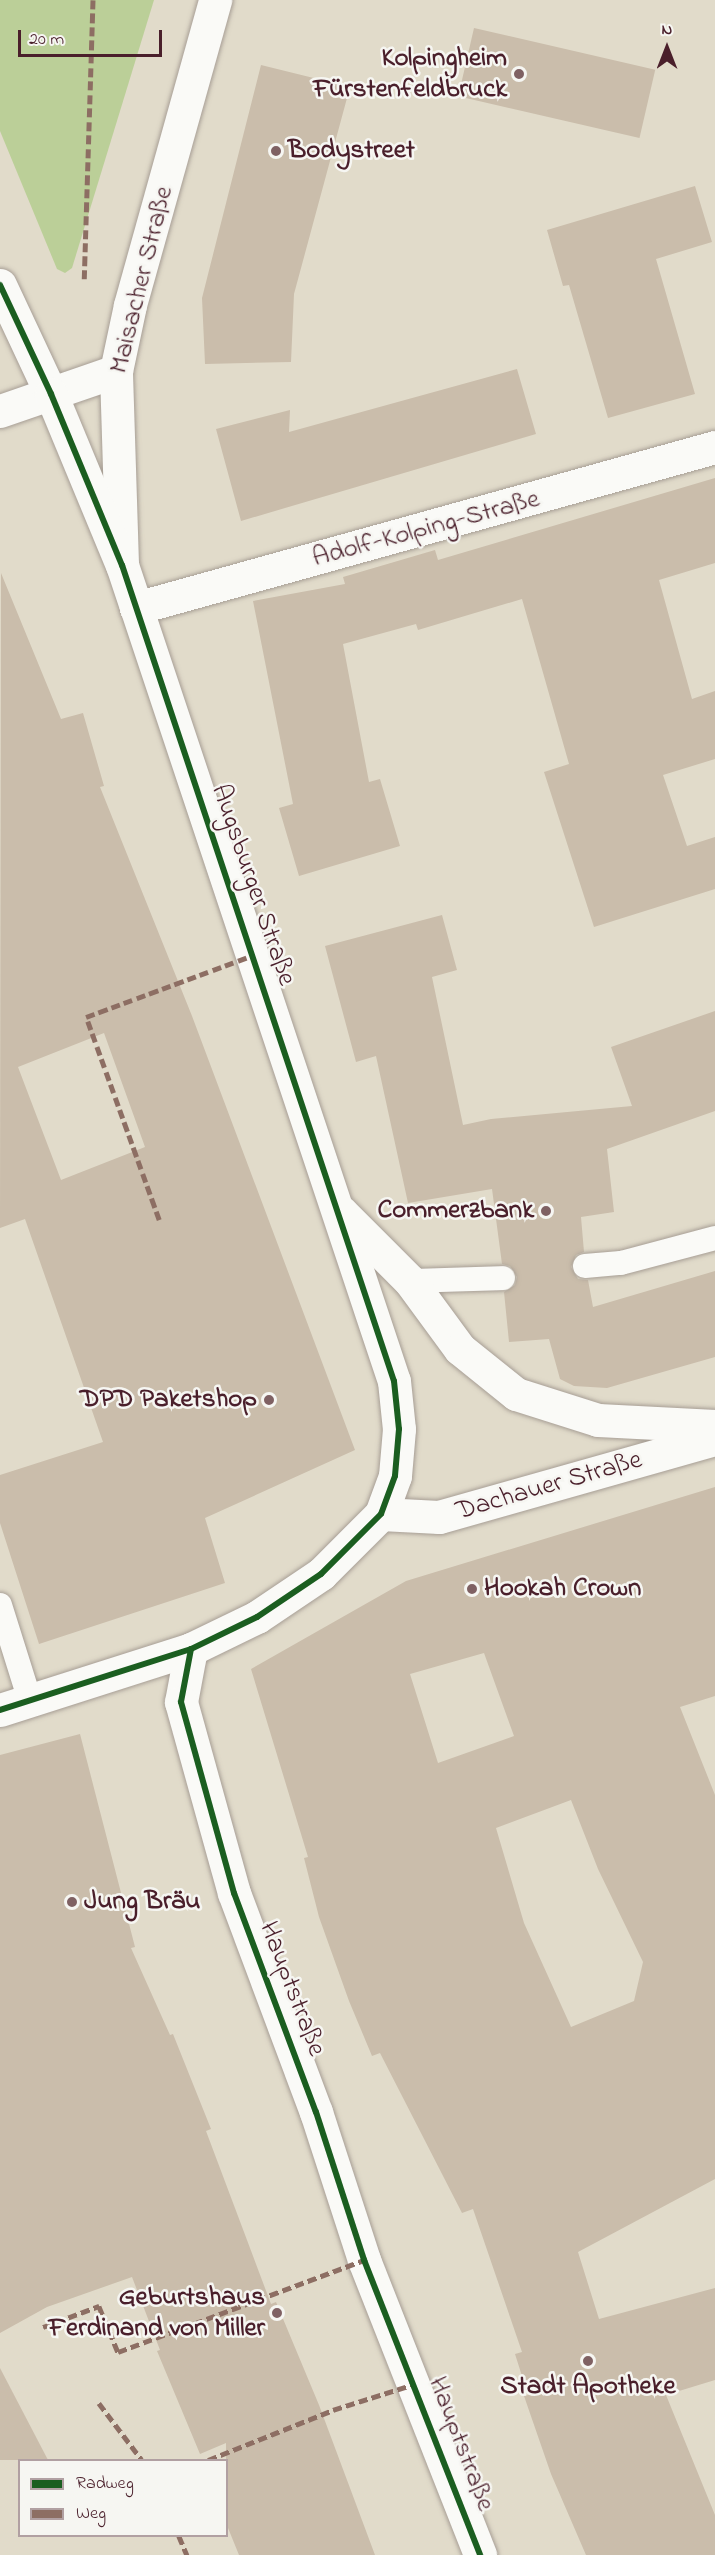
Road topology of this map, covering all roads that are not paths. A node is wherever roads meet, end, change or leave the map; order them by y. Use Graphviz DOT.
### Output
graph roads {
  1 [pos="215,0"];
  2 [pos="0,285"];
  3 [pos="116,371"];
  4 [pos="51,394"];
  5 [pos="0,411"];
  6 [pos="715,447"];
  7 [pos="122,565"];
  8 [pos="136,608"];
  9 [pos="336,1208"];
  10 [pos="715,1238"];
  11 [pos="585,1266"];
  12 [pos="503,1278"];
  13 [pos="410,1281"];
  14 [pos="715,1426"];
  15 [pos="715,1438"];
  16 [pos="381,1514"];
  17 [pos="0,1605"];
  18 [pos="191,1649"];
  19 [pos="15,1706"];
  20 [pos="480,2555"];
  1 -- 3 [label="street, Maisacher Straße"];
  2 -- 4 [label="street, Augsburger Straße"];
  3 -- 4 [label="street"];
  3 -- 7 [label="street, Maisacher Straße"];
  4 -- 5 [label="street"];
  4 -- 7 [label="street, Augsburger Straße"];
  6 -- 8 [label="street, Adolf-Kolping-Straße"];
  7 -- 8 [label="street, Augsburger Straße"];
  8 -- 9 [label="street, Augsburger Straße"];
  9 -- 13 [label="street, Augsburger Straße"];
  9 -- 16 [label="street, Augsburger Straße"];
  10 -- 11 [label="lane"];
  12 -- 13 [label="lane"];
  13 -- 14 [label="street, Augsburger Straße"];
  15 -- 16 [label="street, Dachauer Straße"];
  16 -- 18 [label="street"];
  17 -- 19 [label="lane"];
  18 -- 19 [label="street"];
  18 -- 20 [label="street, Hauptstraße"];
}
